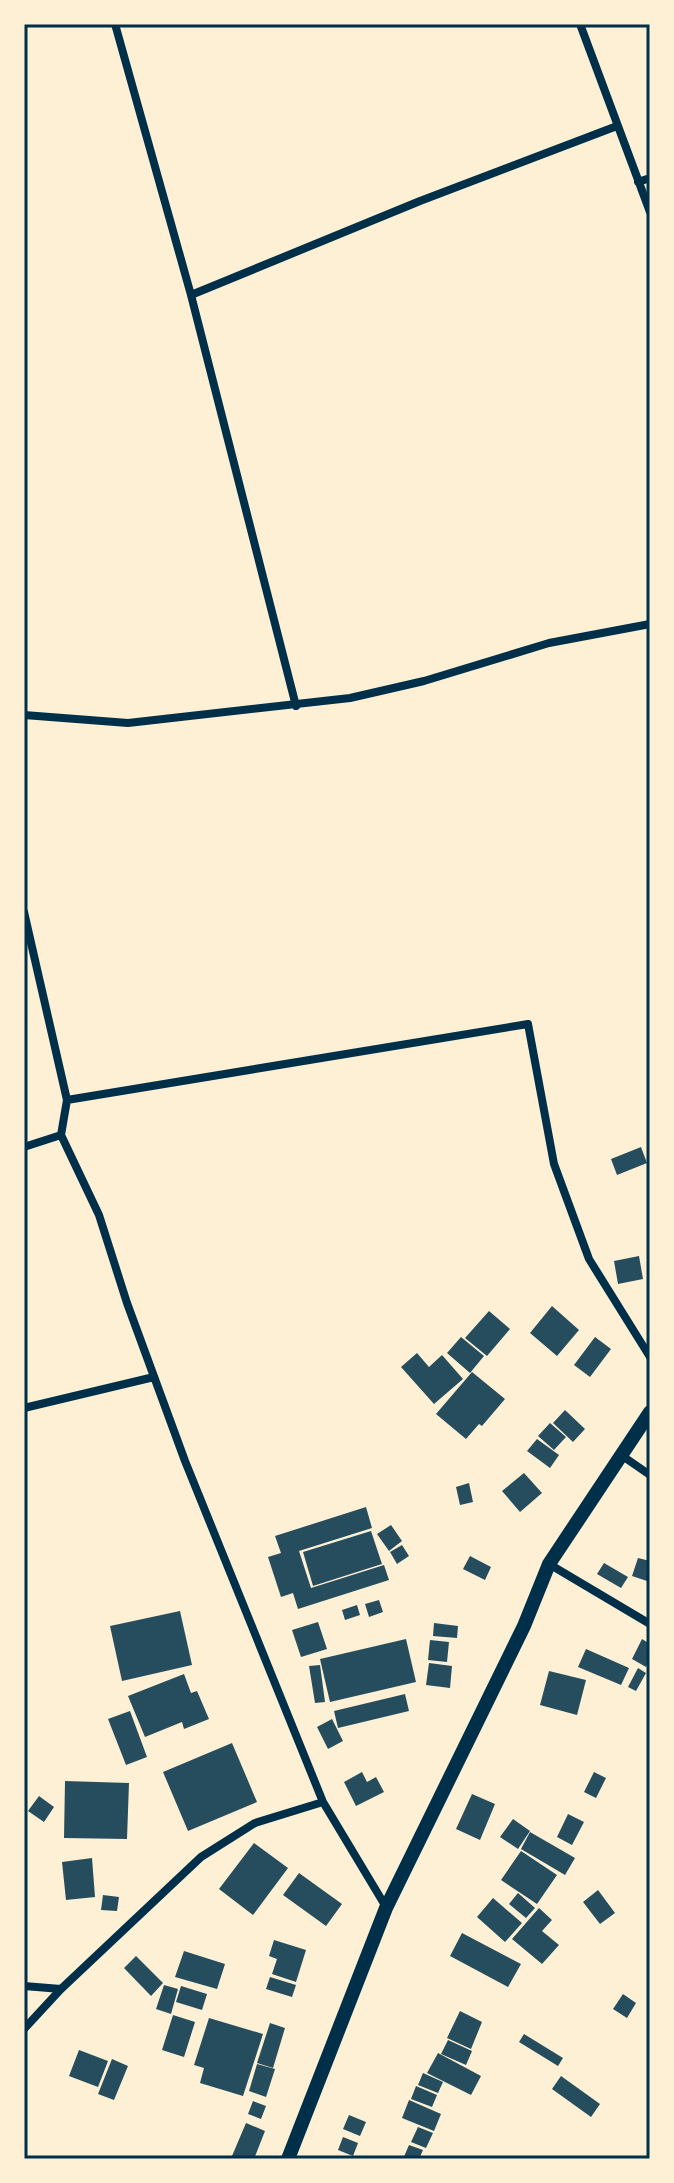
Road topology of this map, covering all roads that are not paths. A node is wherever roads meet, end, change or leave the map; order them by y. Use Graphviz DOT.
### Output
graph roads {
  1 [pos="115,24"];
  2 [pos="580,24"];
  3 [pos="617,126"];
  4 [pos="650,178"];
  5 [pos="638,182"];
  6 [pos="650,212"];
  7 [pos="191,295"];
  8 [pos="650,624"];
  9 [pos="296,706"];
  10 [pos="24,715"];
  11 [pos="24,912"];
  12 [pos="67,1100"];
  13 [pos="61,1135"];
  14 [pos="24,1147"];
  15 [pos="650,1357"];
  16 [pos="154,1377"];
  17 [pos="24,1408"];
  18 [pos="650,1412"];
  19 [pos="621,1455"];
  20 [pos="650,1475"];
  21 [pos="549,1564"];
  22 [pos="650,1624"];
  23 [pos="323,1802"];
  24 [pos="386,1908"];
  25 [pos="24,1986"];
  26 [pos="61,1989"];
  27 [pos="24,2029"];
  28 [pos="288,2159"];
  1 -- 7 [label="street"];
  2 -- 3 [label="street"];
  3 -- 5 [label="street"];
  3 -- 7 [label="street"];
  4 -- 5 [label="street"];
  5 -- 6 [label="street"];
  7 -- 9 [label="street"];
  8 -- 9 [label="street"];
  9 -- 10 [label="street"];
  11 -- 12 [label="street"];
  12 -- 13 [label="street"];
  12 -- 15 [label="street"];
  13 -- 14 [label="street"];
  13 -- 16 [label="street"];
  16 -- 17 [label="street"];
  16 -- 23 [label="street"];
  18 -- 19 [label="street"];
  19 -- 20 [label="street"];
  19 -- 21 [label="street"];
  21 -- 22 [label="street"];
  21 -- 24 [label="street"];
  23 -- 24 [label="street"];
  23 -- 26 [label="street"];
  24 -- 28 [label="street"];
  25 -- 26 [label="street"];
  26 -- 27 [label="street"];
}
